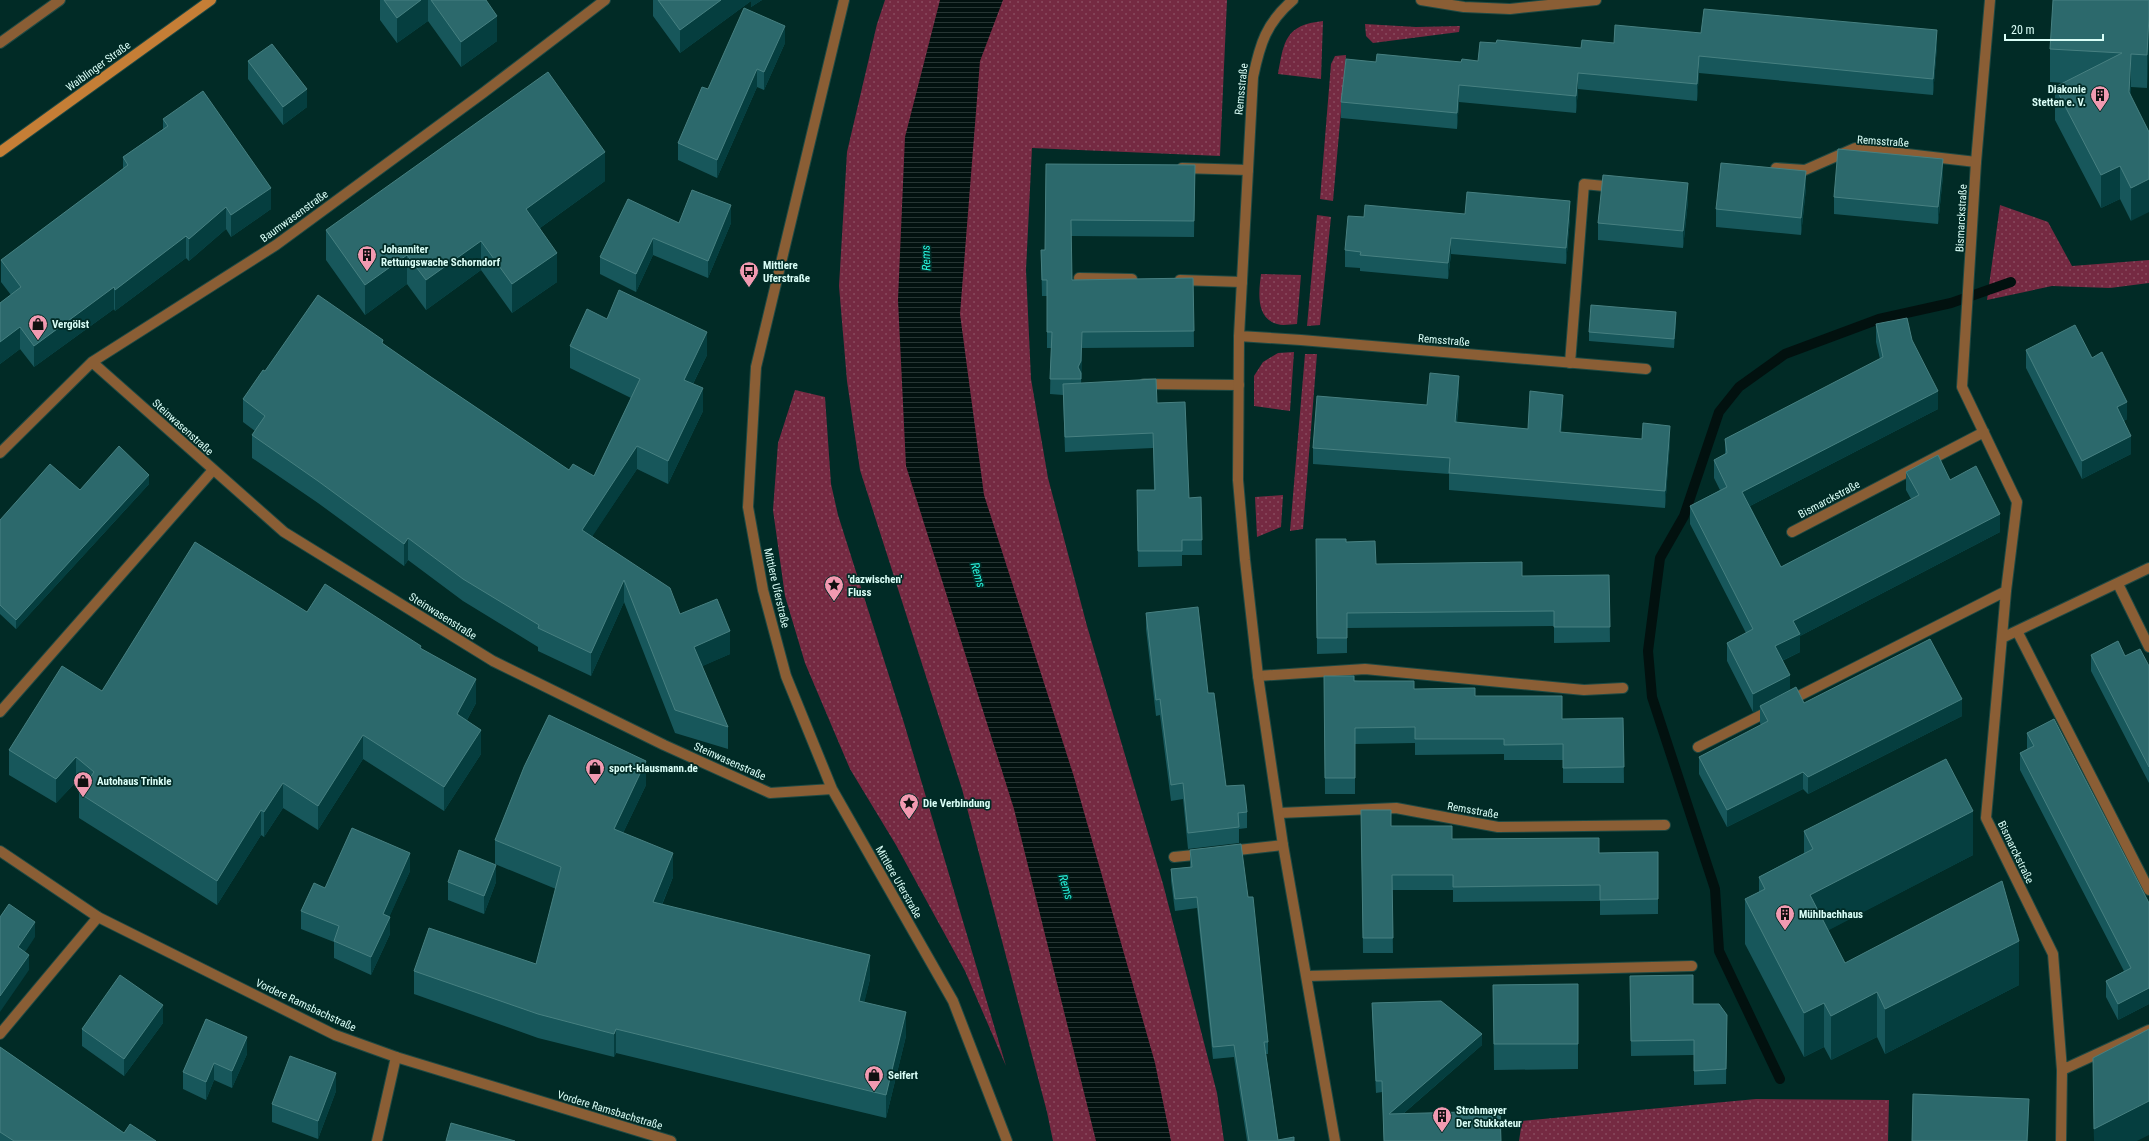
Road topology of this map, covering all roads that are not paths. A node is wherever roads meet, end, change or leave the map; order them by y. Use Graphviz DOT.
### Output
graph roads {
  1 [pos="60,0"];
  2 [pos="211,0"];
  3 [pos="605,0"];
  4 [pos="844,0"];
  5 [pos="1293,0"];
  6 [pos="1421,0"];
  7 [pos="1596,0"];
  8 [pos="1990,0"];
  9 [pos="0,43"];
  10 [pos="0,152"];
  11 [pos="1976,162"];
  12 [pos="1170,168"];
  13 [pos="1767,168"];
  14 [pos="1248,170"];
  15 [pos="1623,188"];
  16 [pos="1079,278"];
  17 [pos="1141,280"];
  18 [pos="1172,280"];
  19 [pos="1242,282"];
  20 [pos="1239,336"];
  21 [pos="92,362"];
  22 [pos="1570,363"];
  23 [pos="1646,370"];
  24 [pos="1130,384"];
  25 [pos="1239,385"];
  26 [pos="1984,432"];
  27 [pos="0,453"];
  28 [pos="213,470"];
  29 [pos="1792,532"];
  30 [pos="2149,568"];
  31 [pos="2118,584"];
  32 [pos="2006,591"];
  33 [pos="2017,631"];
  34 [pos="2002,638"];
  35 [pos="2149,647"];
  36 [pos="1258,676"];
  37 [pos="1623,688"];
  38 [pos="0,712"];
  39 [pos="1698,747"];
  40 [pos="832,789"];
  41 [pos="1279,813"];
  42 [pos="1665,825"];
  43 [pos="1283,845"];
  44 [pos="0,851"];
  45 [pos="1174,857"];
  46 [pos="2149,890"];
  47 [pos="98,917"];
  48 [pos="1692,966"];
  49 [pos="1307,976"];
  50 [pos="2149,1030"];
  51 [pos="0,1034"];
  52 [pos="396,1057"];
  53 [pos="2062,1070"];
  54 [pos="377,1141"];
  55 [pos="671,1141"];
  56 [pos="1007,1141"];
  57 [pos="1335,1141"];
  58 [pos="2060,1141"];
  1 -- 9 [label="street"];
  2 -- 10 [label="main road, Waiblinger Straße"];
  3 -- 21 [label="street, Baumwasenstraße"];
  4 -- 40 [label="street, Mittlere Uferstraße"];
  5 -- 14 [label="street, Remsstraße"];
  6 -- 7 [label="street"];
  8 -- 11 [label="street, Bismarckstraße"];
  11 -- 13 [label="street, Remsstraße"];
  11 -- 26 [label="street, Bismarckstraße"];
  12 -- 14 [label="street"];
  14 -- 19 [label="street, Remsstraße"];
  15 -- 22 [label="street"];
  16 -- 17 [label="street"];
  18 -- 19 [label="street"];
  19 -- 20 [label="street, Remsstraße"];
  20 -- 22 [label="street, Remsstraße"];
  20 -- 25 [label="street, Remsstraße"];
  21 -- 27 [label="street, Baumwasenstraße"];
  21 -- 28 [label="street, Steinwasenstraße"];
  22 -- 23 [label="street, Remsstraße"];
  24 -- 25 [label="street"];
  25 -- 36 [label="street, Remsstraße"];
  26 -- 29 [label="street, Bismarckstraße"];
  26 -- 32 [label="street, Bismarckstraße"];
  28 -- 38 [label="street"];
  28 -- 40 [label="street, Steinwasenstraße"];
  30 -- 31 [label="street"];
  31 -- 33 [label="street"];
  31 -- 35 [label="street"];
  32 -- 34 [label="street, Bismarckstraße"];
  32 -- 39 [label="street"];
  33 -- 34 [label="street"];
  33 -- 46 [label="street"];
  34 -- 53 [label="street, Bismarckstraße"];
  36 -- 37 [label="street"];
  36 -- 41 [label="street, Remsstraße"];
  40 -- 56 [label="street, Mittlere Uferstraße"];
  41 -- 42 [label="street, Remsstraße"];
  41 -- 43 [label="street, Remsstraße"];
  43 -- 45 [label="street"];
  43 -- 49 [label="street, Remsstraße"];
  44 -- 47 [label="street, Vordere Ramsbachstraße"];
  47 -- 51 [label="street"];
  47 -- 52 [label="street, Vordere Ramsbachstraße"];
  48 -- 49 [label="street"];
  49 -- 57 [label="street, Remsstraße"];
  50 -- 53 [label="street"];
  52 -- 54 [label="street"];
  52 -- 55 [label="street, Vordere Ramsbachstraße"];
  53 -- 58 [label="street, Bismarckstraße"];
}
